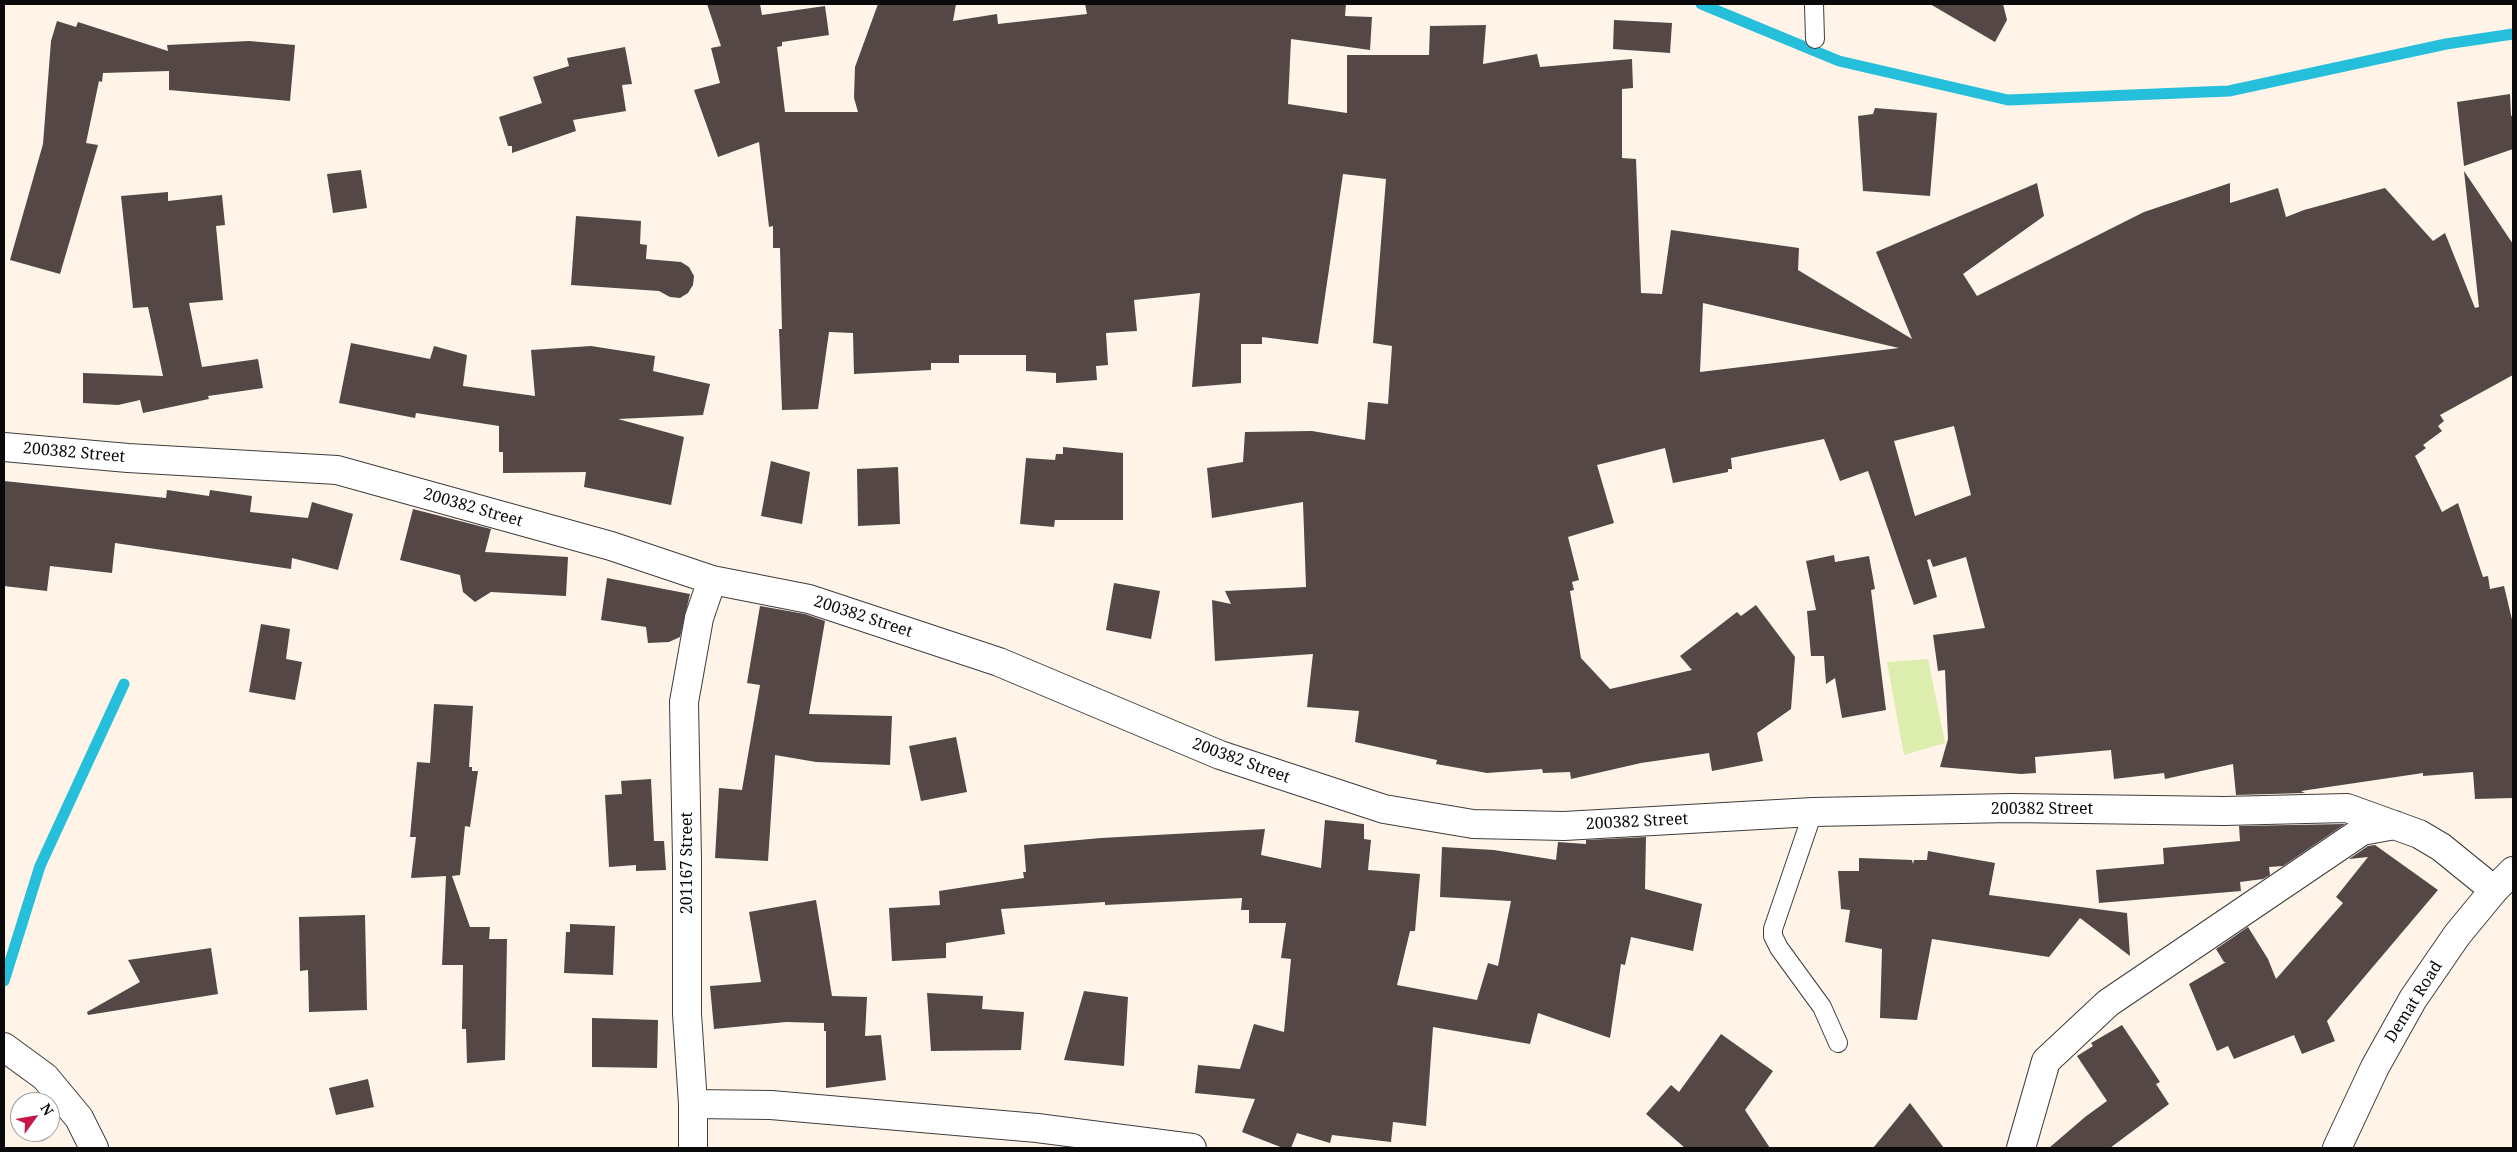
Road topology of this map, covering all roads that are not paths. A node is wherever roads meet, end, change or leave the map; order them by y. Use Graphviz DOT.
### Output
graph roads {
  1 [pos="1814,4"];
  2 [pos="1815,39"];
  3 [pos="4,447"];
  4 [pos="712,580"];
  5 [pos="1813,812"];
  6 [pos="2395,825"];
  7 [pos="2513,871"];
  8 [pos="2494,890"];
  9 [pos="1838,1043"];
  10 [pos="4,1047"];
  11 [pos="693,1104"];
  12 [pos="94,1148"];
  13 [pos="693,1148"];
  14 [pos="1192,1148"];
  15 [pos="2021,1148"];
  16 [pos="2337,1148"];
  1 -- 2 [label="lane"];
  3 -- 4 [label="street, 200382 Street"];
  4 -- 5 [label="street, 200382 Street"];
  4 -- 11 [label="street, 201167 Street"];
  5 -- 6 [label="street, 200382 Street"];
  5 -- 9 [label="lane"];
  6 -- 8 [label="street, 200382 Street"];
  6 -- 15 [label="street"];
  7 -- 8 [label="street, Demat Road"];
  8 -- 16 [label="street, Demat Road"];
  10 -- 12 [label="street"];
  11 -- 13 [label="street, 201167 Street"];
  11 -- 14 [label="street"];
}
